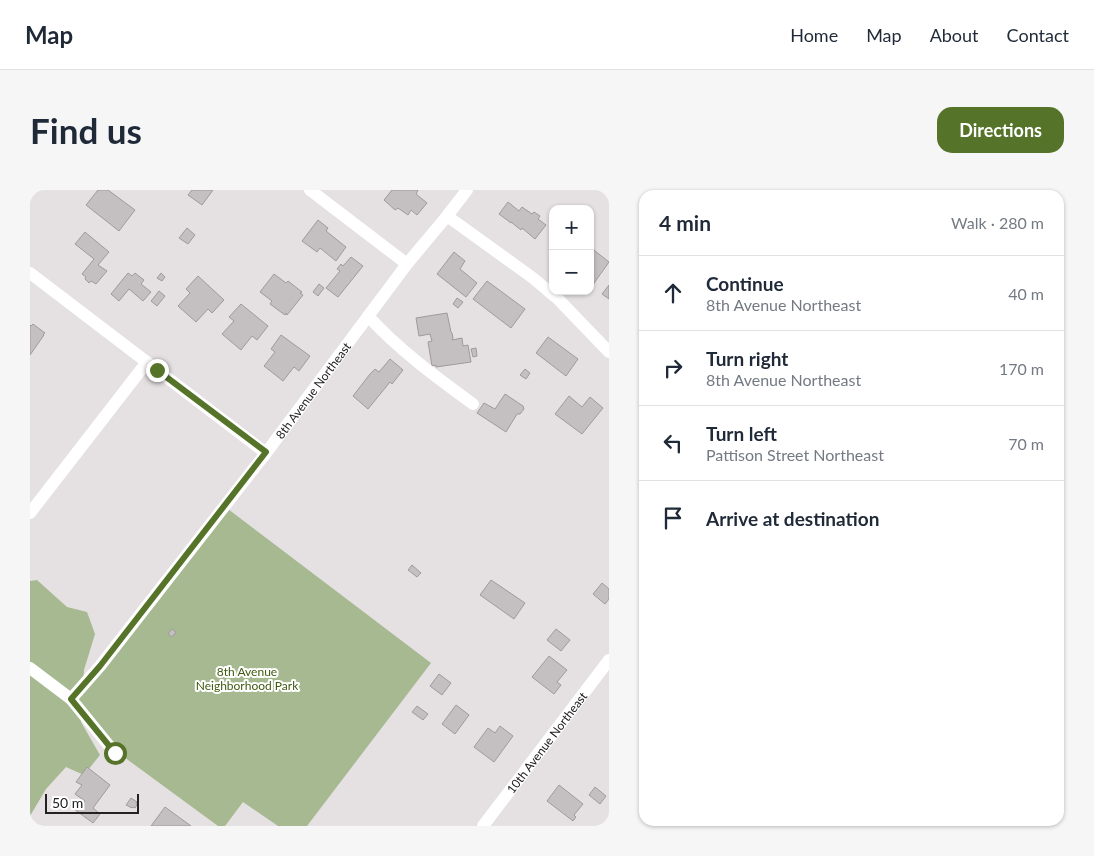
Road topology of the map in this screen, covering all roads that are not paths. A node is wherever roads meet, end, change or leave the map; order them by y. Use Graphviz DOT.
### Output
graph roads {
  1 [pos="310,190"];
  2 [pos="467,190"];
  3 [pos="447,216"];
  4 [pos="407,264"];
  5 [pos="30,274"];
  6 [pos="368,316"];
  7 [pos="609,352"];
  8 [pos="147,362"];
  9 [pos="473,404"];
  10 [pos="266,452"];
  11 [pos="30,513"];
  12 [pos="609,660"];
  13 [pos="30,668"];
  14 [pos="71,699"];
  15 [pos="115,753"];
  16 [pos="483,826"];
  1 -- 4 [label="street"];
  2 -- 3 [label="street, 8th Avenue Northeast"];
  3 -- 4 [label="street, 8th Avenue Northeast"];
  3 -- 7 [label="street"];
  4 -- 6 [label="street, 8th Avenue Northeast"];
  5 -- 8 [label="street"];
  6 -- 9 [label="street"];
  6 -- 10 [label="street, 8th Avenue Northeast"];
  8 -- 10 [label="street"];
  8 -- 11 [label="street"];
  10 -- 14 [label="street, 8th Avenue Northeast"];
  12 -- 16 [label="street, 10th Avenue Northeast"];
  13 -- 14 [label="street"];
  14 -- 15 [label="street"];
}
